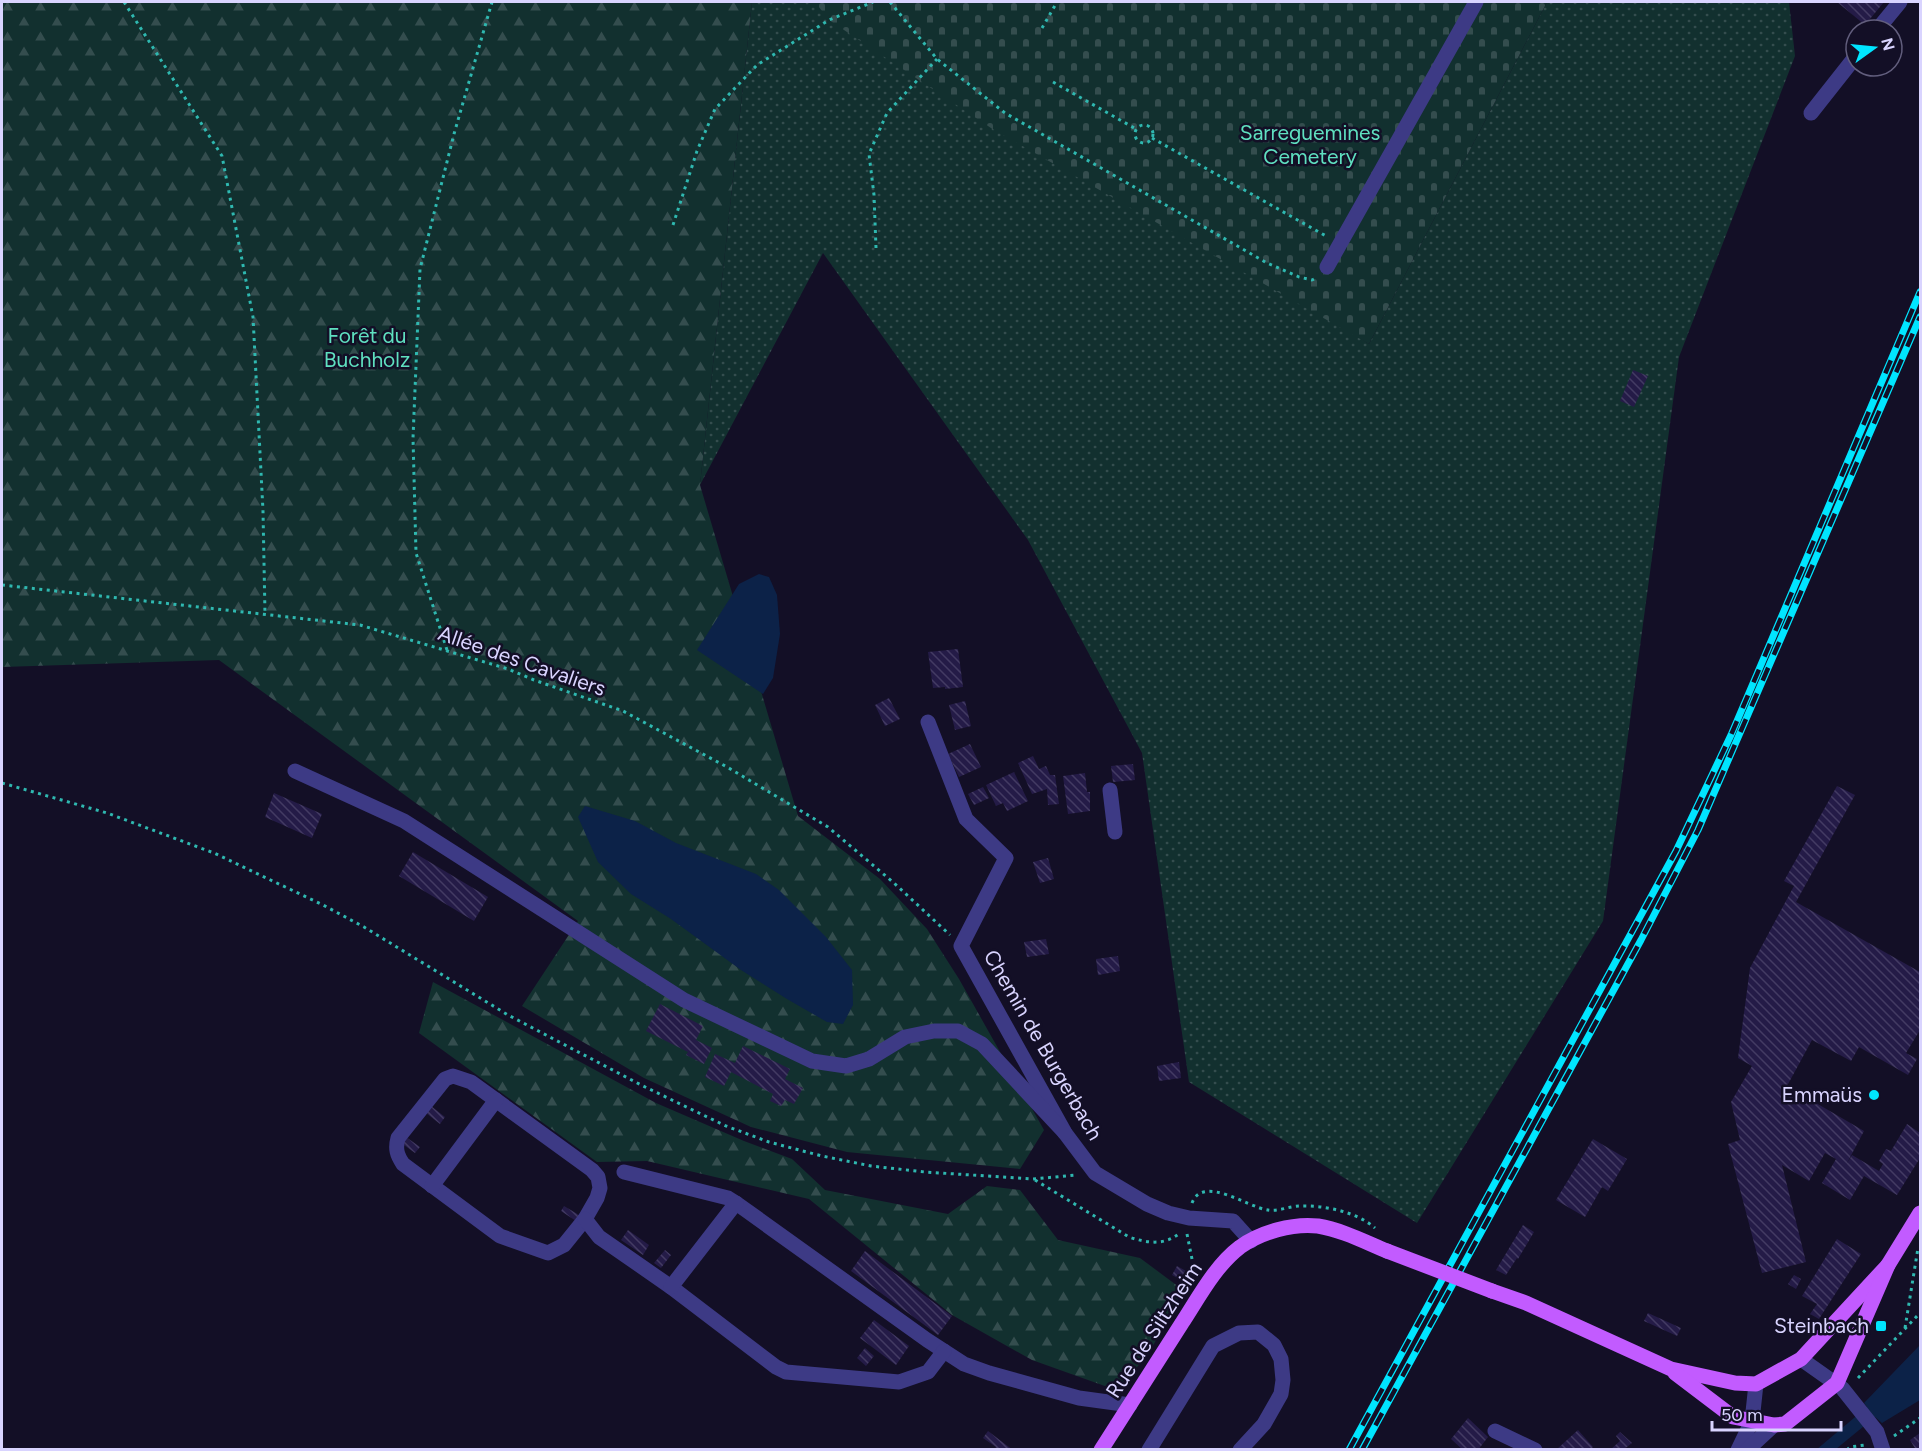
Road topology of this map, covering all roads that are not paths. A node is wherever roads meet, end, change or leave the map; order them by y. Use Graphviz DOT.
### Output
graph roads {
  1 [pos="1476,2"];
  2 [pos="1900,2"];
  3 [pos="1887,18"];
  4 [pos="1844,71"];
  5 [pos="1811,112"];
  6 [pos="1327,267"];
  7 [pos="928,722"];
  8 [pos="295,771"];
  9 [pos="1110,790"];
  10 [pos="1115,832"];
  11 [pos="496,1100"];
  12 [pos="1065,1133"];
  13 [pos="624,1172"];
  14 [pos="432,1186"];
  15 [pos="736,1203"];
  16 [pos="1920,1212"];
  17 [pos="585,1219"];
  18 [pos="1251,1240"];
  19 [pos="1888,1265"];
  20 [pos="671,1287"];
  21 [pos="944,1351"];
  22 [pos="1801,1359"];
  23 [pos="1671,1369"];
  24 [pos="1756,1384"];
  25 [pos="1845,1393"];
  26 [pos="1130,1405"];
  27 [pos="1752,1421"];
  28 [pos="1774,1425"];
  29 [pos="1495,1431"];
  30 [pos="1880,1441"];
  31 [pos="1101,1449"];
  32 [pos="1149,1449"];
  33 [pos="1239,1449"];
  34 [pos="1535,1449"];
  35 [pos="1738,1449"];
  36 [pos="1747,1449"];
  1 -- 6 [label="street"];
  2 -- 3 [label="street"];
  4 -- 5 [label="street"];
  7 -- 12 [label="street, Chemin de Burgerbach"];
  8 -- 12 [label="street"];
  9 -- 10 [label="street"];
  11 -- 14 [label="street"];
  11 -- 14 [label="street"];
  11 -- 17 [label="street"];
  12 -- 18 [label="street, Chemin de Burgerbach"];
  13 -- 15 [label="street"];
  14 -- 17 [label="street"];
  15 -- 20 [label="street"];
  15 -- 21 [label="street"];
  16 -- 19 [label="main road"];
  17 -- 20 [label="street"];
  18 -- 23 [label="main road, Rue de Siltzheim, bridge"];
  18 -- 26 [label="main road, Rue de Siltzheim"];
  19 -- 22 [label="main road"];
  19 -- 25 [label="main road"];
  20 -- 21 [label="street"];
  21 -- 26 [label="street"];
  22 -- 24 [label="main road"];
  22 -- 25 [label="street"];
  23 -- 24 [label="main road"];
  23 -- 27 [label="main road"];
  24 -- 27 [label="street"];
  25 -- 28 [label="main road"];
  25 -- 30 [label="street"];
  26 -- 31 [label="main road, Rue de Siltzheim"];
  27 -- 28 [label="main road"];
  27 -- 35 [label="street"];
  28 -- 36 [label="street"];
  29 -- 34 [label="street"];
  32 -- 33 [label="street"];
}
